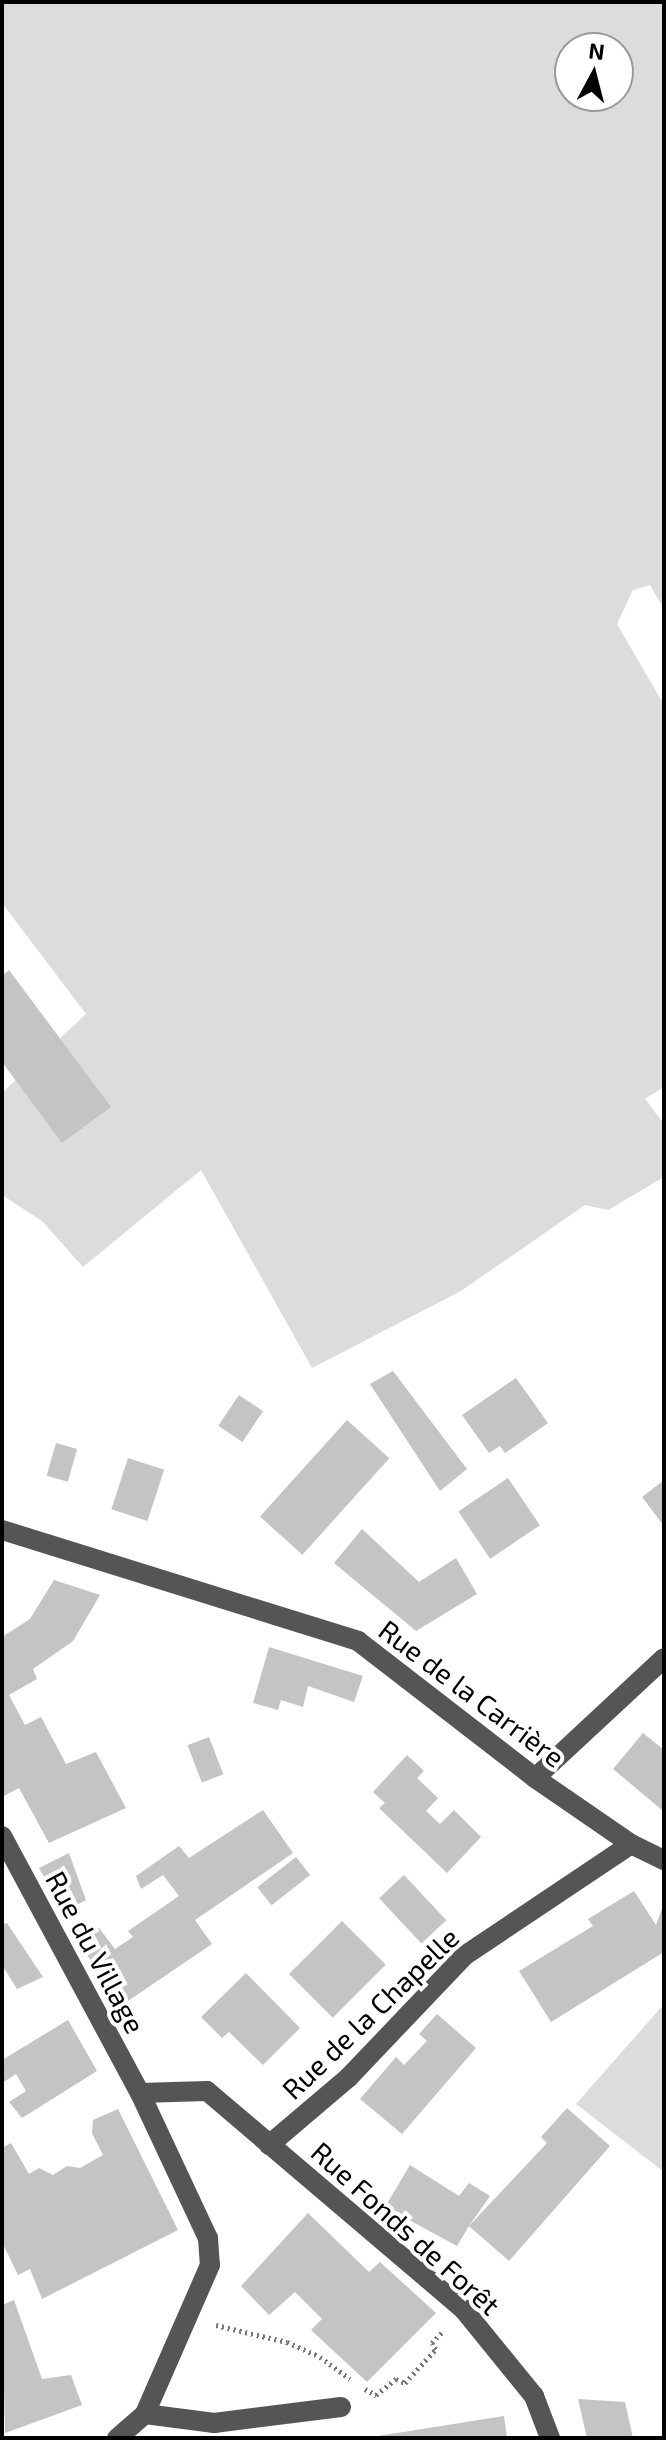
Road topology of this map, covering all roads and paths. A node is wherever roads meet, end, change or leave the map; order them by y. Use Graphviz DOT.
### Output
graph roads {
  1 [pos="2,1530"];
  2 [pos="664,1658"];
  3 [pos="535,1778"];
  4 [pos="2,1836"];
  5 [pos="631,1844"];
  6 [pos="664,1860"];
  7 [pos="140,2093"];
  8 [pos="269,2145"];
  9 [pos="464,2310"];
  10 [pos="188,2320"];
  11 [pos="341,2407"];
  12 [pos="145,2414"];
  13 [pos="117,2438"];
  14 [pos="550,2438"];
  1 -- 3 [label="street, Rue de la Carrière"];
  2 -- 3 [label="street"];
  3 -- 5 [label="street, Rue de la Carrière"];
  4 -- 7 [label="street, Rue du Village"];
  5 -- 6 [label="street, Rue de la Carrière"];
  5 -- 8 [label="street, Rue de la Chapelle"];
  7 -- 8 [label="street"];
  7 -- 10 [label="street, Rue du Village"];
  8 -- 9 [label="street, Rue Fonds de Forêt"];
  9 -- 10 [label="path"];
  9 -- 14 [label="street, Rue Fonds de Forêt"];
  10 -- 12 [label="street, Rue du Village"];
  11 -- 12 [label="street"];
  12 -- 13 [label="street"];
}
